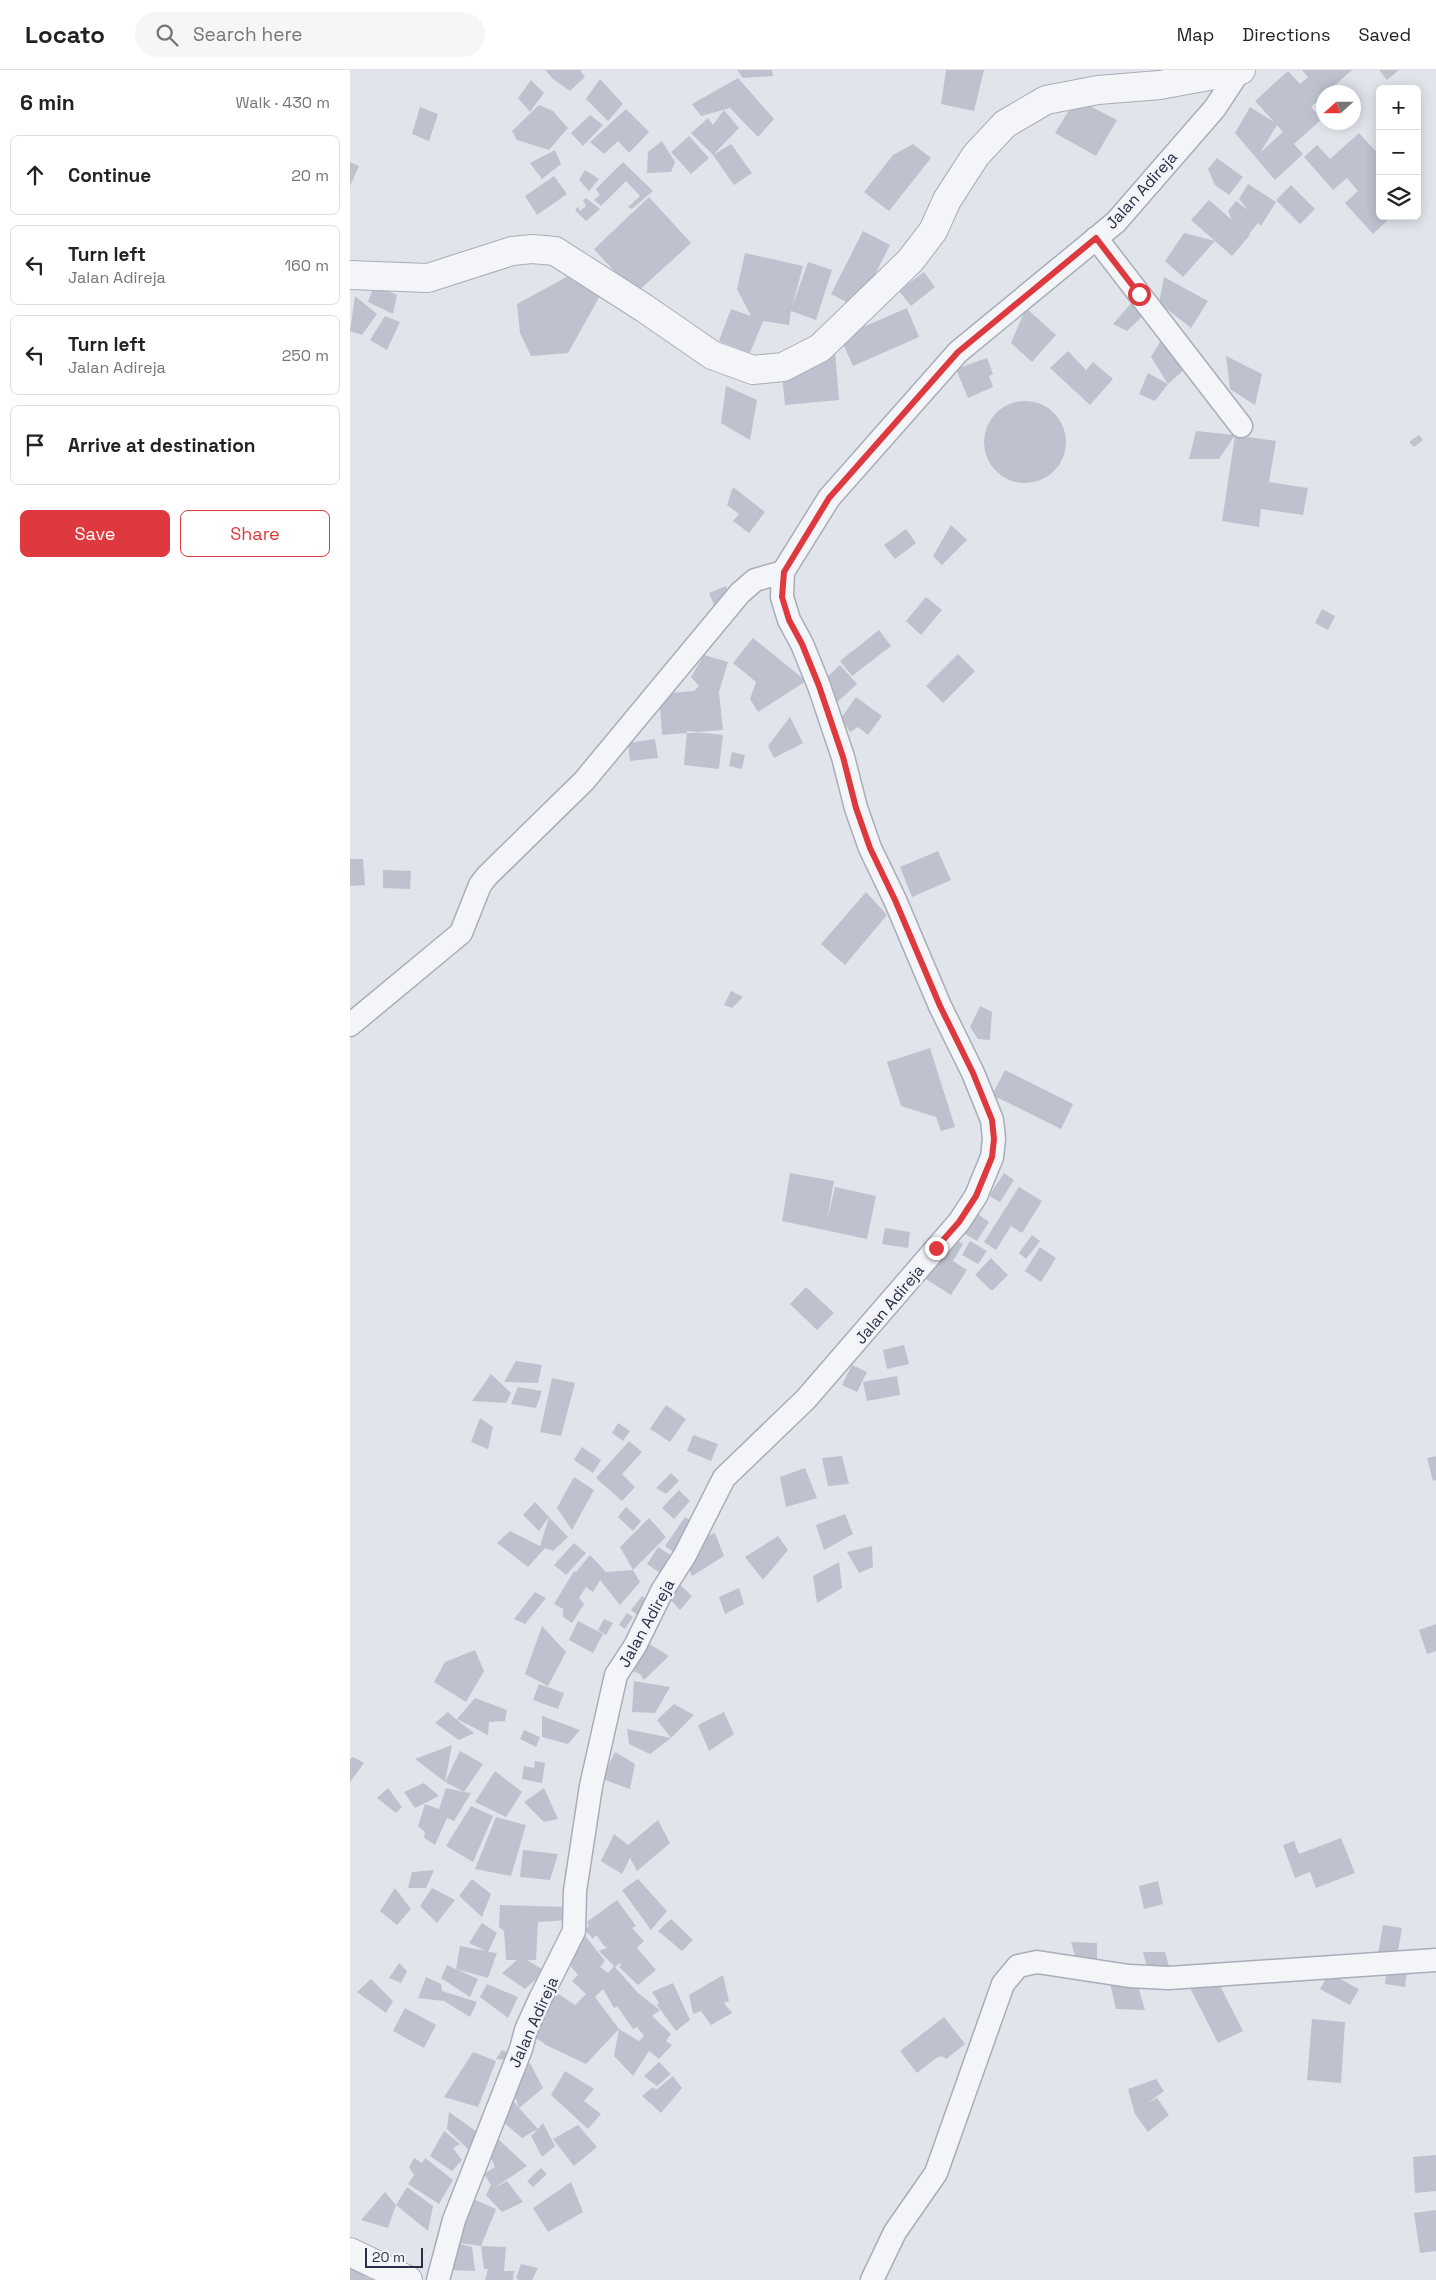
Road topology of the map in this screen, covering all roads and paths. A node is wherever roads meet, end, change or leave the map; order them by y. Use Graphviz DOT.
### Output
graph roads {
  1 [pos="1241,70"];
  2 [pos="1096,238"];
  3 [pos="350,275"];
  4 [pos="1241,426"];
  5 [pos="784,572"];
  6 [pos="350,1025"];
  7 [pos="1436,1960"];
  8 [pos="350,2252"];
  9 [pos="408,2280"];
  10 [pos="438,2280"];
  11 [pos="872,2280"];
  1 -- 2 [label="street, Jalan Adireja"];
  1 -- 3 [label="street"];
  2 -- 4 [label="street"];
  2 -- 5 [label="street, Jalan Adireja"];
  5 -- 6 [label="street"];
  5 -- 10 [label="street, Jalan Adireja"];
  7 -- 11 [label="street"];
  8 -- 9 [label="street"];
}
